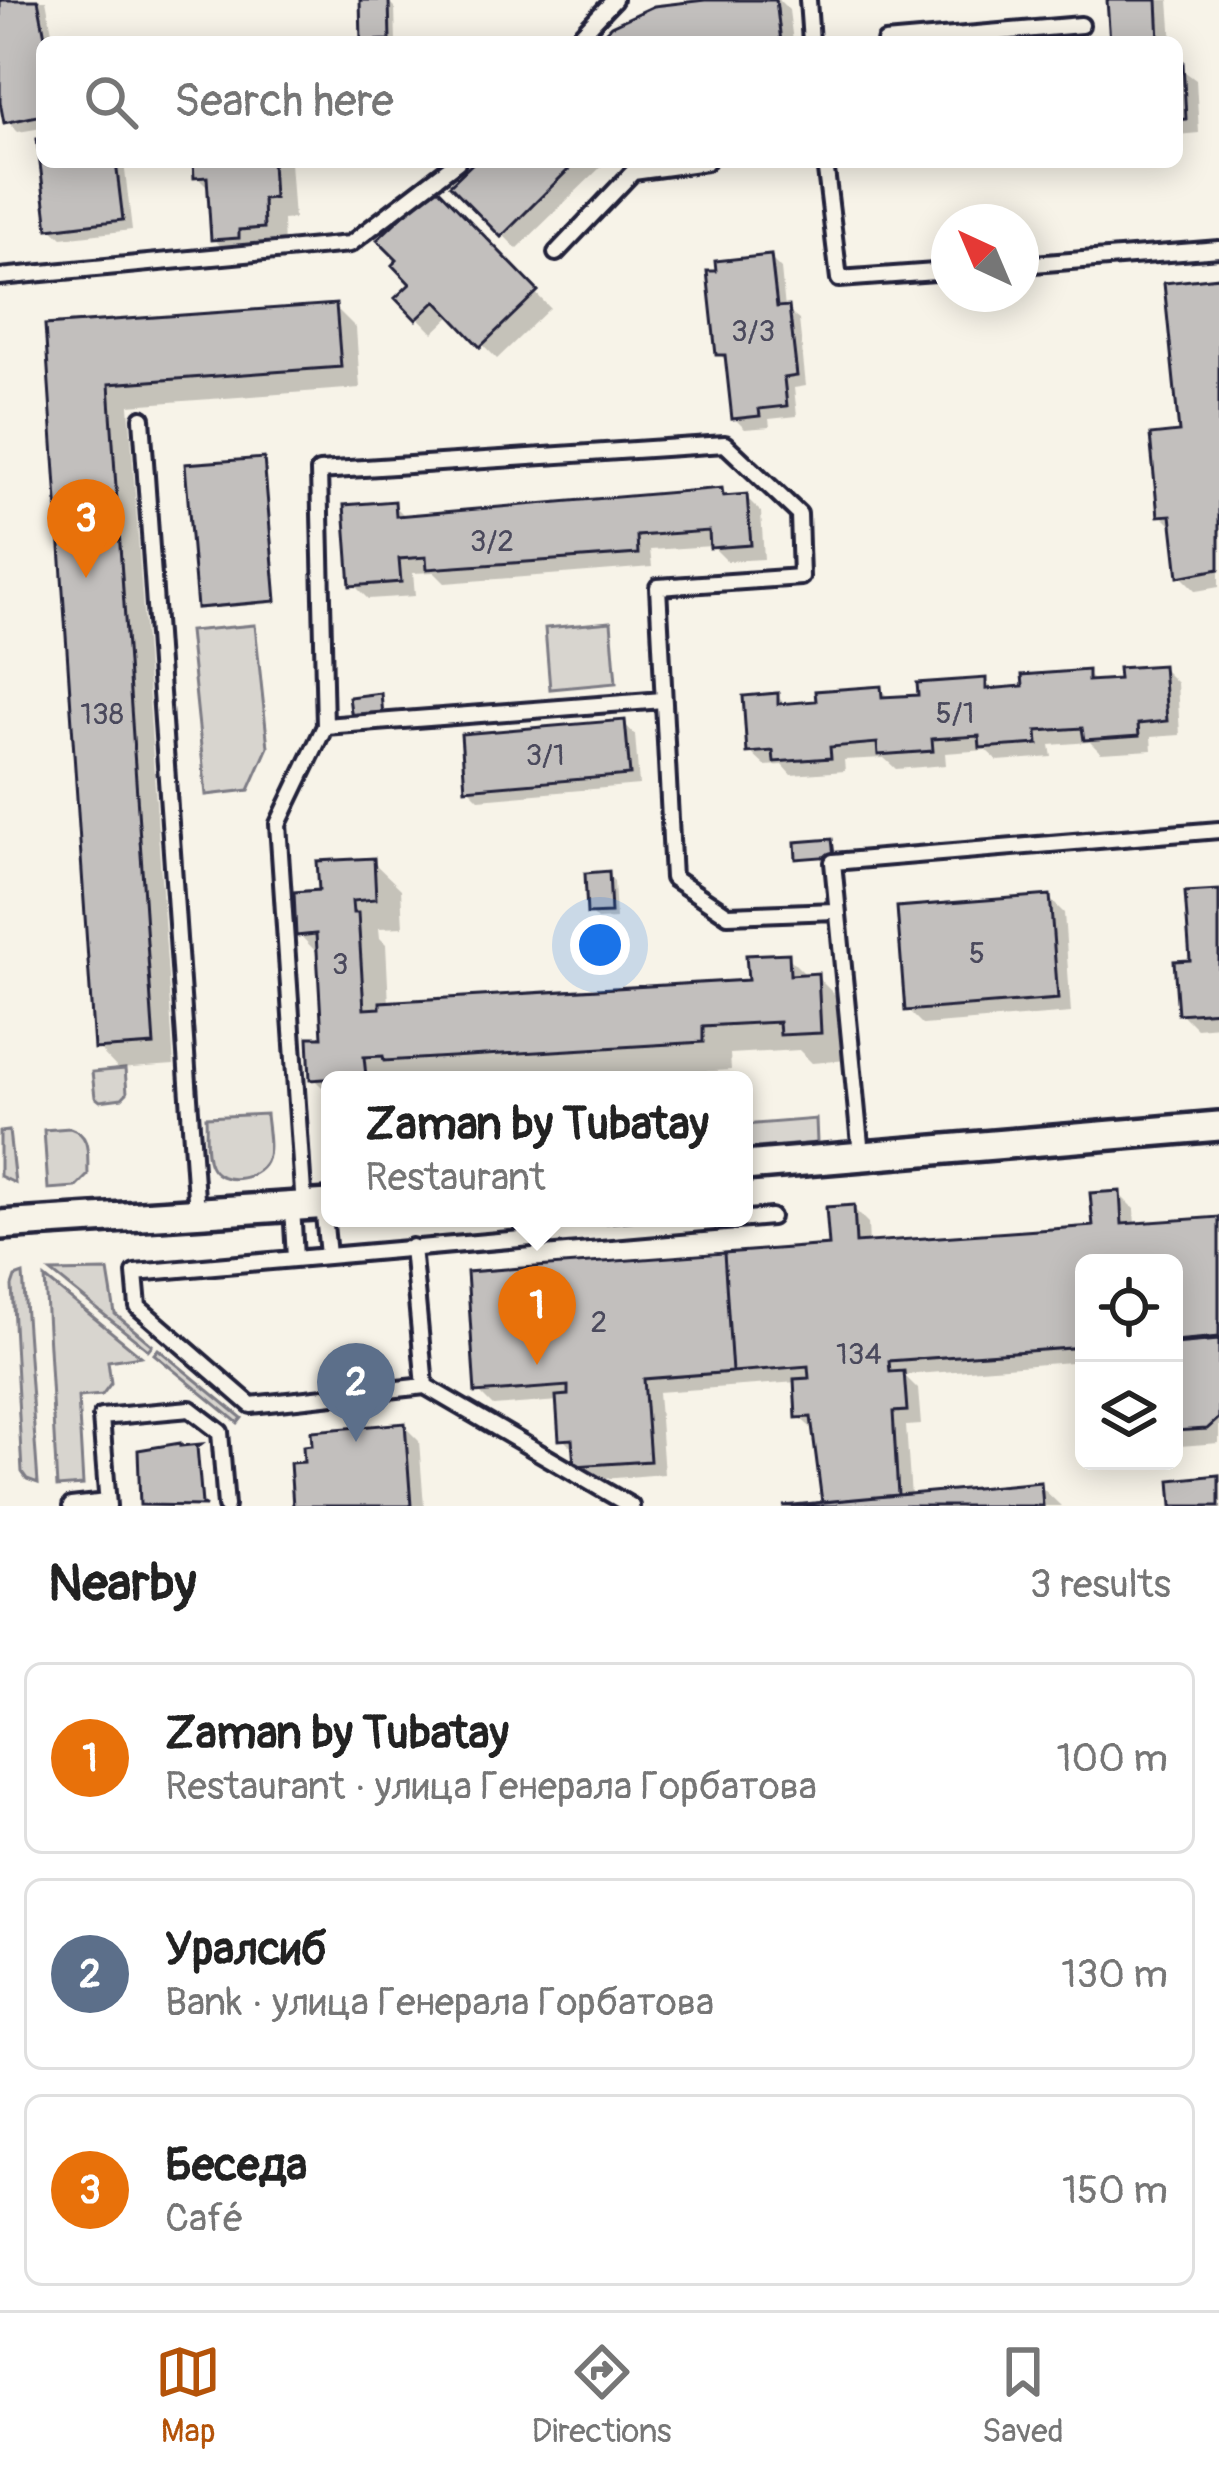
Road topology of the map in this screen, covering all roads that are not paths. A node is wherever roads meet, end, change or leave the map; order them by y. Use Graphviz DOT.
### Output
graph roads {
  1 [pos="614,0"];
  2 [pos="808,0"];
  3 [pos="1081,25"];
  4 [pos="580,36"];
  5 [pos="811,36"];
  6 [pos="954,36"];
  7 [pos="449,168"];
  8 [pos="662,168"];
  9 [pos="826,168"];
  10 [pos="1219,249"];
  11 [pos="556,253"];
  12 [pos="1039,264"];
  13 [pos="931,272"];
  14 [pos="0,277"];
  15 [pos="142,418"];
  16 [pos="663,700"];
  17 [pos="325,725"];
  18 [pos="1219,830"];
  19 [pos="836,911"];
  20 [pos="1219,1126"];
  21 [pos="861,1155"];
  22 [pos="753,1165"];
  23 [pos="312,1206"];
  24 [pos="197,1213"];
  25 [pos="770,1217"];
  26 [pos="753,1218"];
  27 [pos="0,1225"];
  28 [pos="651,1227"];
  29 [pos="412,1247"];
  30 [pos="328,1255"];
  31 [pos="296,1258"];
  32 [pos="424,1386"];
  33 [pos="108,1504"];
  34 [pos="71,1506"];
  35 [pos="226,1506"];
  36 [pos="631,1506"];
  1 -- 4 [label="lane"];
  2 -- 5 [label="lane"];
  3 -- 6 [label="lane"];
  7 -- 14 [label="lane"];
  8 -- 11 [label="lane"];
  9 -- 13 [label="lane"];
  10 -- 12 [label="lane"];
  15 -- 24 [label="lane"];
  16 -- 17 [label="lane"];
  16 -- 17 [label="lane"];
  16 -- 19 [label="lane"];
  17 -- 23 [label="lane"];
  18 -- 19 [label="lane"];
  19 -- 21 [label="lane"];
  20 -- 21 [label="street"];
  21 -- 22 [label="street"];
  23 -- 24 [label="street"];
  23 -- 30 [label="lane"];
  23 -- 31 [label="lane"];
  24 -- 27 [label="street"];
  25 -- 26 [label="lane"];
  28 -- 29 [label="lane"];
  29 -- 30 [label="lane"];
  29 -- 32 [label="lane"];
  30 -- 31 [label="lane"];
  31 -- 32 [label="lane"];
  32 -- 36 [label="lane"];
  33 -- 34 [label="lane"];
  33 -- 35 [label="lane"];
}
